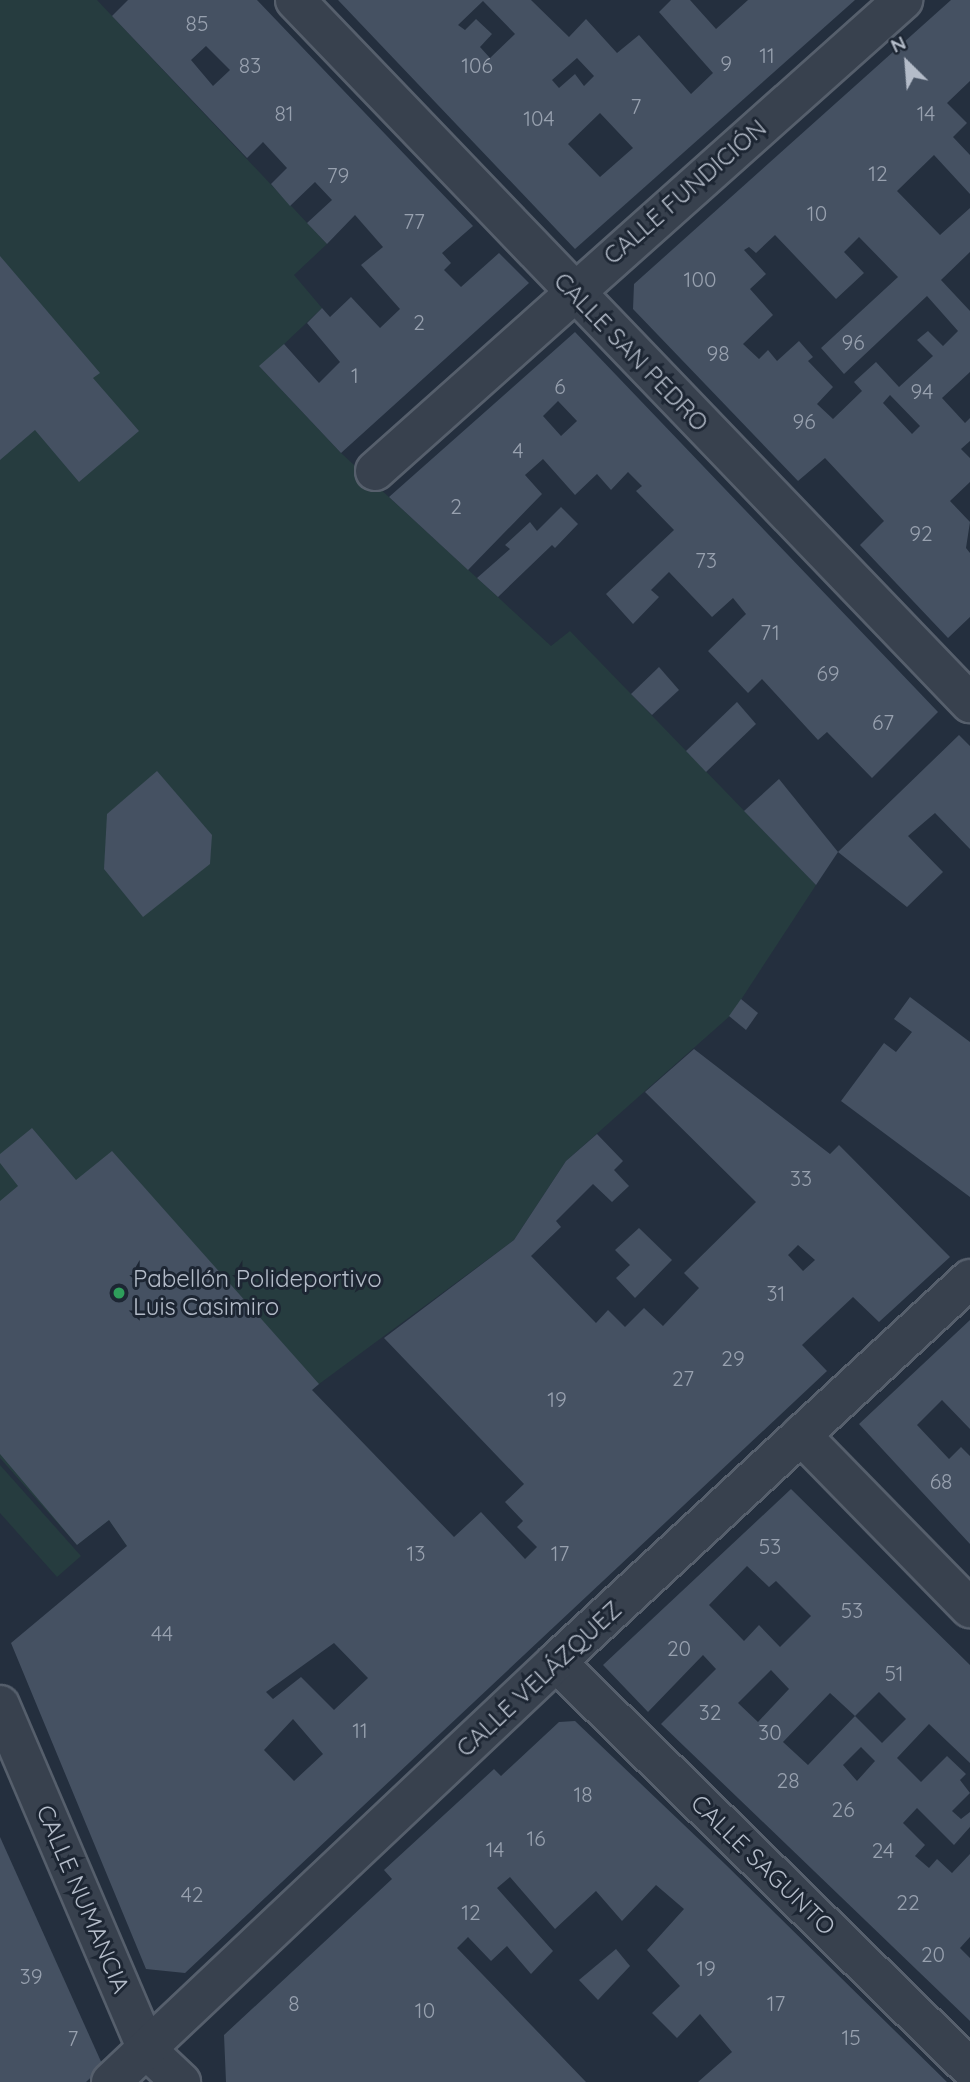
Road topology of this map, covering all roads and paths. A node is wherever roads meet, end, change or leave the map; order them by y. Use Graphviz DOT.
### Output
graph roads {
  1 [pos="295,0"];
  2 [pos="903,0"];
  3 [pos="572,291"];
  4 [pos="375,471"];
  5 [pos="970,703"];
  6 [pos="970,1279"];
  7 [pos="801,1435"];
  8 [pos="970,1608"];
  9 [pos="556,1662"];
  10 [pos="0,1704"];
  11 [pos="147,2050"];
  12 [pos="970,2068"];
  13 [pos="111,2082"];
  14 [pos="181,2082"];
  1 -- 3 [label="street, CALLE SAN PEDRO"];
  2 -- 3 [label="street, CALLE FUNDICIÓN"];
  3 -- 4 [label="street, CALLE FUNDICIÓN"];
  3 -- 5 [label="street, CALLE SAN PEDRO"];
  6 -- 7 [label="street, CALLE VELÁZQUEZ"];
  7 -- 8 [label="street"];
  7 -- 9 [label="street, CALLE VELÁZQUEZ"];
  9 -- 11 [label="street, CALLE VELÁZQUEZ"];
  9 -- 12 [label="street, CALLE SAGUNTO"];
  10 -- 11 [label="street, CALLE NUMANCIA"];
  11 -- 13 [label="street, CALLE VELÁZQUEZ"];
  11 -- 14 [label="street, CALLE NUMANCIA"];
}
